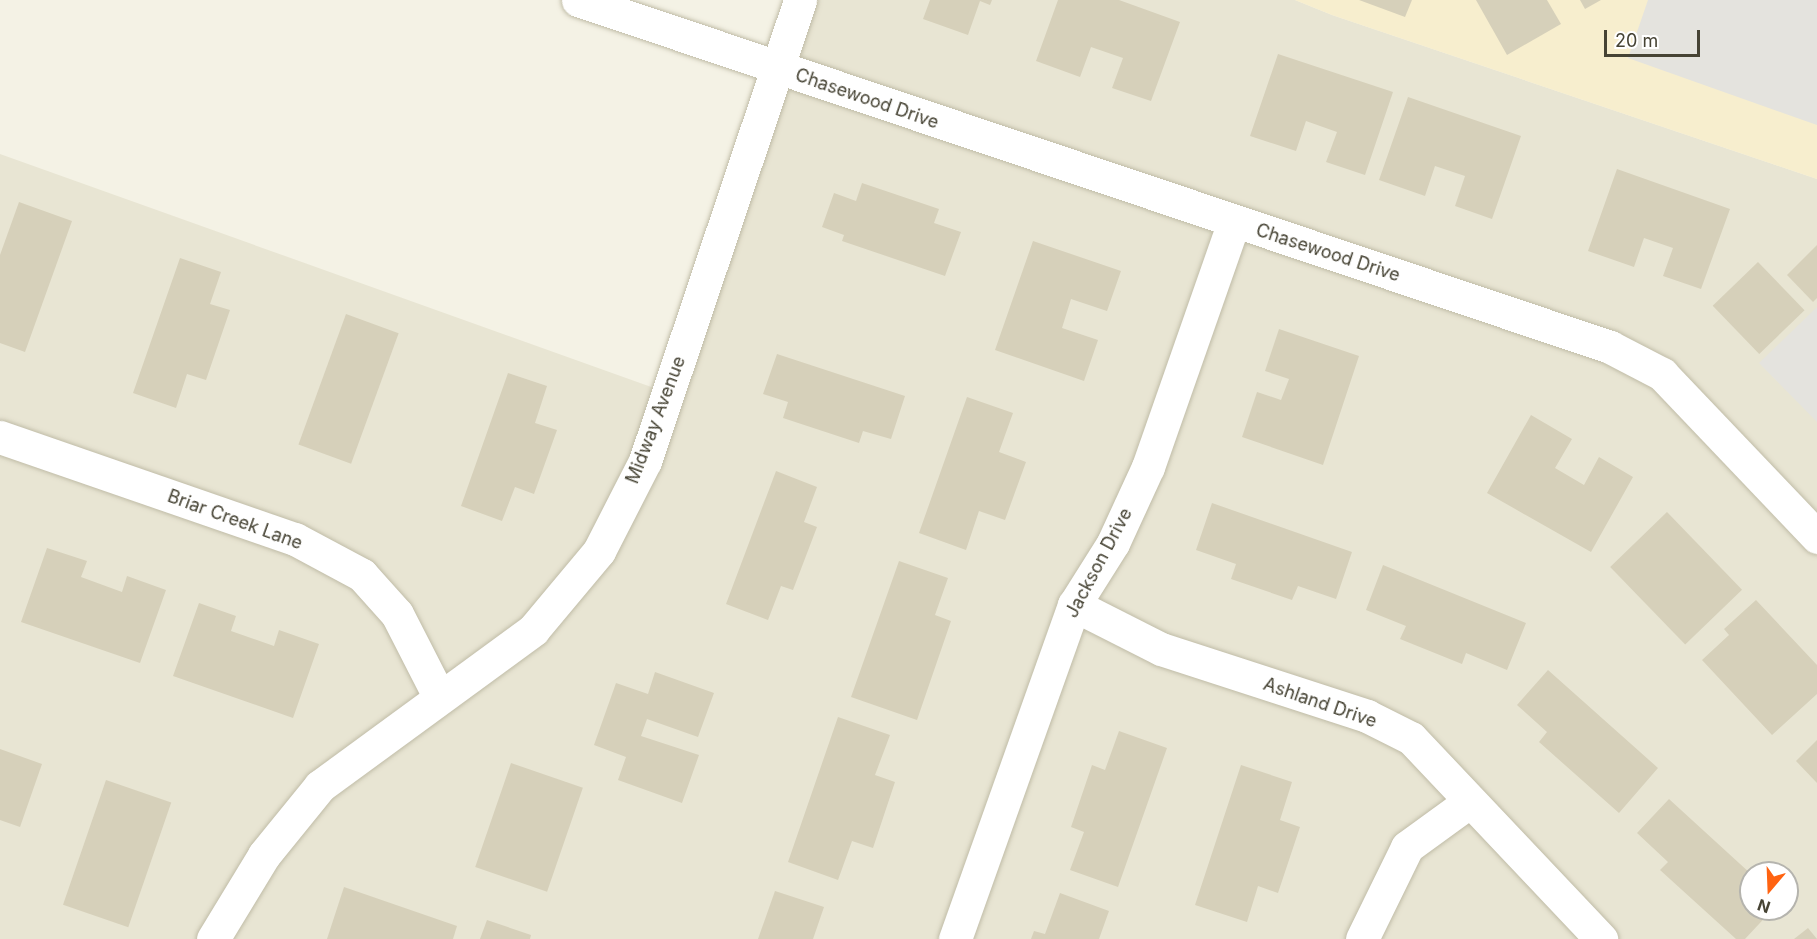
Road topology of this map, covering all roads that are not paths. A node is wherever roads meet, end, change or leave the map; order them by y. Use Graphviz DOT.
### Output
graph roads {
  1 [pos="578,0"];
  2 [pos="800,0"];
  3 [pos="777,69"];
  4 [pos="1234,222"];
  5 [pos="0,437"];
  6 [pos="1817,537"];
  7 [pos="1074,605"];
  8 [pos="440,698"];
  9 [pos="1469,802"];
  10 [pos="213,939"];
  11 [pos="955,939"];
  12 [pos="1362,939"];
  13 [pos="1601,939"];
  1 -- 3 [label="street, Chasewood Drive"];
  2 -- 3 [label="street, Midway Avenue"];
  3 -- 4 [label="street, Chasewood Drive"];
  3 -- 8 [label="street, Midway Avenue"];
  4 -- 6 [label="street, Chasewood Drive"];
  4 -- 7 [label="street, Jackson Drive"];
  5 -- 8 [label="street, Briar Creek Lane"];
  7 -- 9 [label="street, Ashland Drive"];
  7 -- 11 [label="street, Jackson Drive"];
  8 -- 10 [label="street, Midway Avenue"];
  9 -- 12 [label="street"];
  9 -- 13 [label="street, Ashland Drive"];
}
